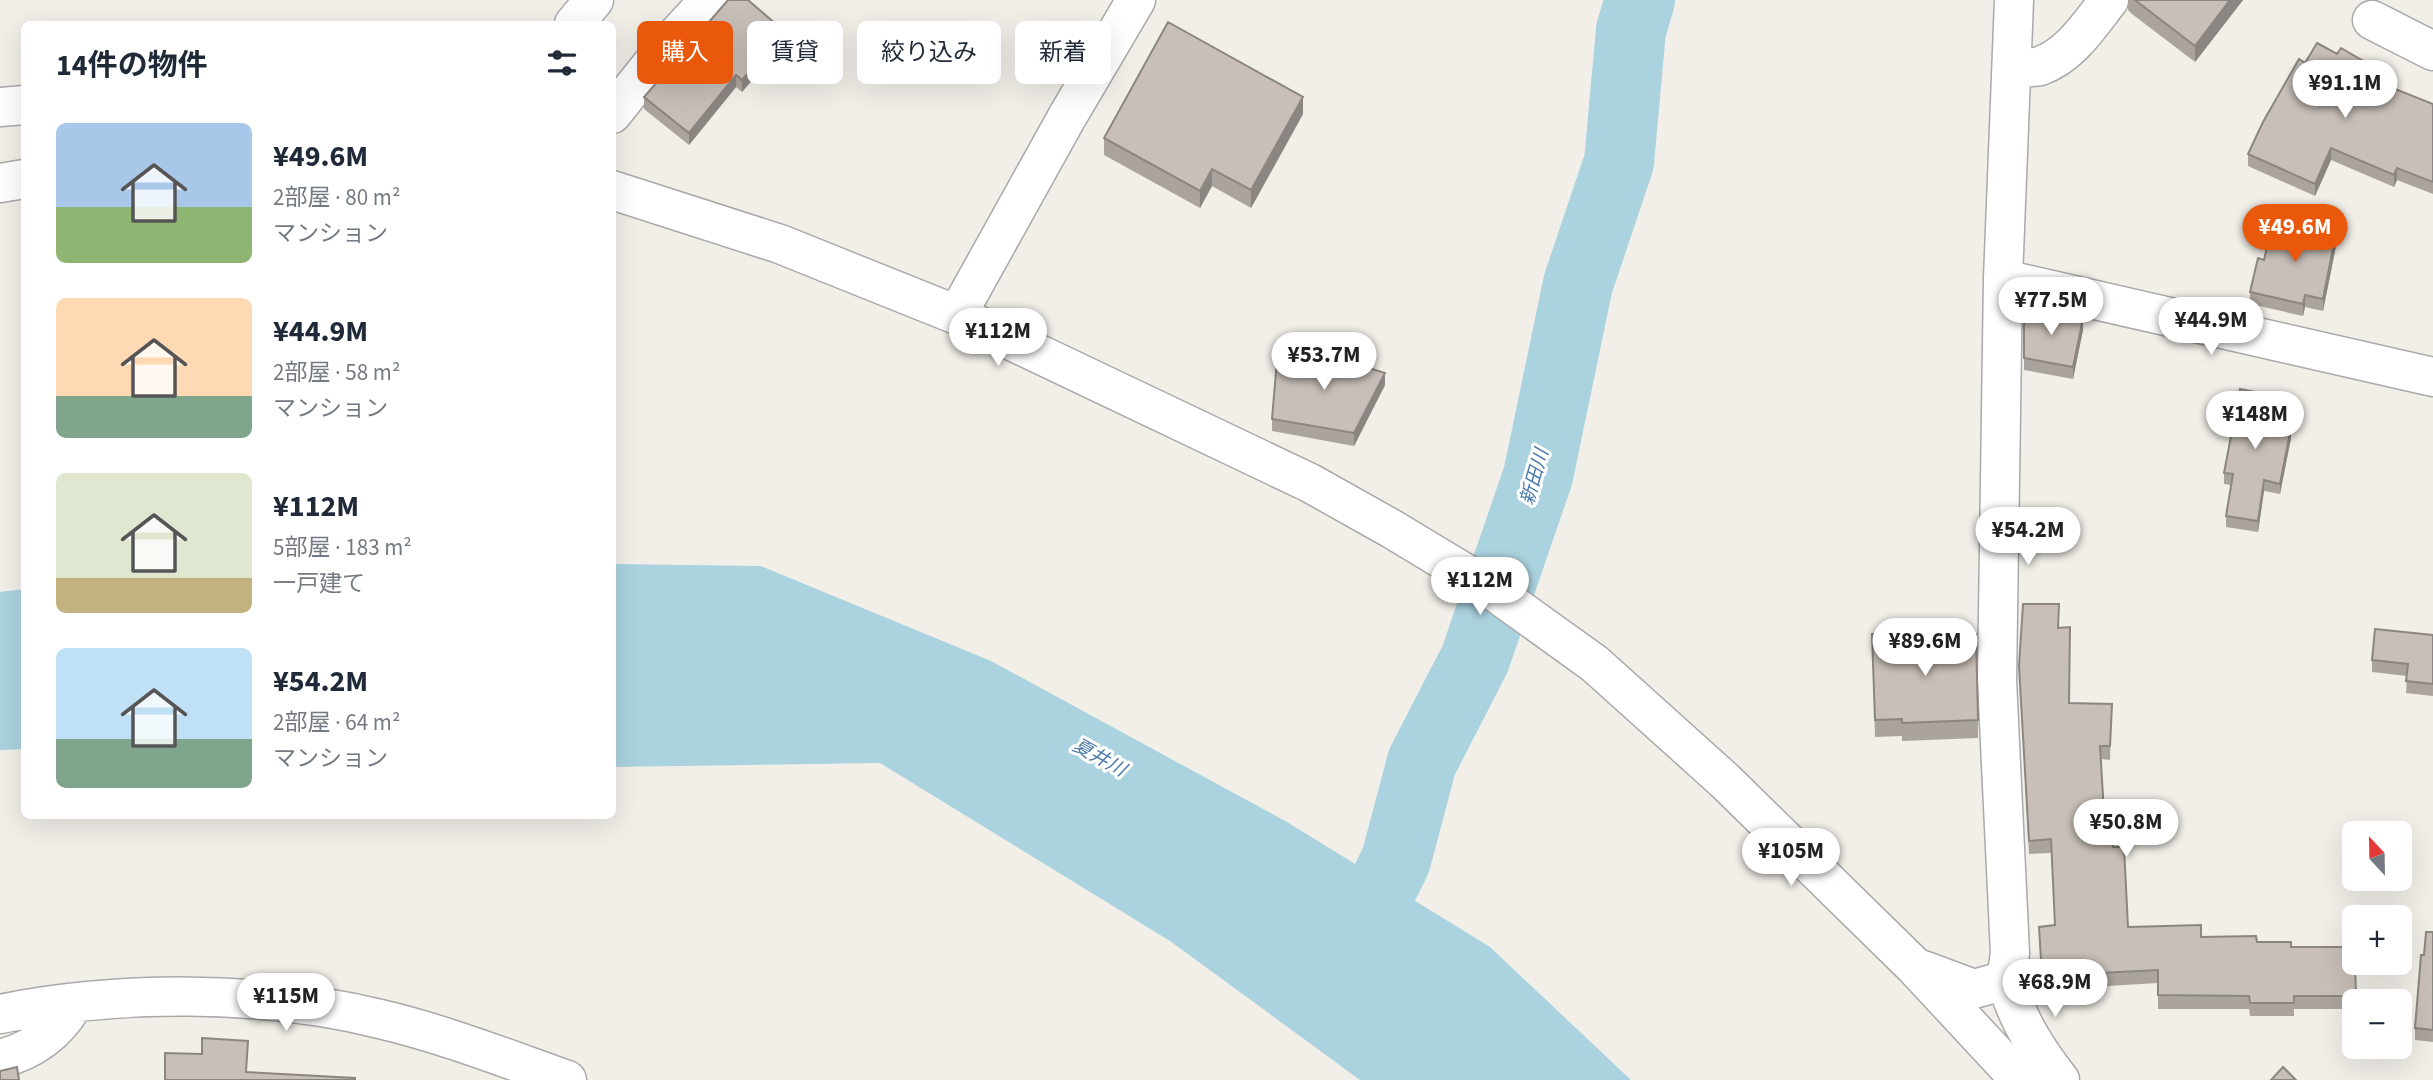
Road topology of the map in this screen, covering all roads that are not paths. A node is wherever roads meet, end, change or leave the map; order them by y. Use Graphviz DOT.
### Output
graph roads {
  1 [pos="594,0"];
  2 [pos="709,0"];
  3 [pos="1136,0"];
  4 [pos="2014,0"];
  5 [pos="2109,0"];
  6 [pos="2372,20"];
  7 [pos="576,21"];
  8 [pos="2433,51"];
  9 [pos="2012,67"];
  10 [pos="21,105"];
  11 [pos="0,107"];
  12 [pos="616,109"];
  13 [pos="21,180"];
  14 [pos="0,183"];
  15 [pos="617,183"];
  16 [pos="2003,279"];
  17 [pos="957,315"];
  18 [pos="2433,377"];
  19 [pos="1915,967"];
  20 [pos="2006,980"];
  21 [pos="74,1003"];
  22 [pos="0,1014"];
  23 [pos="0,1059"];
  24 [pos="567,1080"];
  25 [pos="2020,1080"];
  26 [pos="2060,1080"];
  1 -- 7 [label="street"];
  2 -- 12 [label="street"];
  3 -- 17 [label="street"];
  4 -- 9 [label="street"];
  5 -- 9 [label="street"];
  6 -- 8 [label="street"];
  9 -- 16 [label="street"];
  10 -- 11 [label="street"];
  13 -- 14 [label="street"];
  15 -- 17 [label="street"];
  16 -- 18 [label="street"];
  16 -- 20 [label="street"];
  17 -- 19 [label="street"];
  19 -- 20 [label="street"];
  19 -- 25 [label="street"];
  20 -- 26 [label="street"];
  21 -- 22 [label="street"];
  21 -- 23 [label="street"];
  21 -- 24 [label="street"];
}
